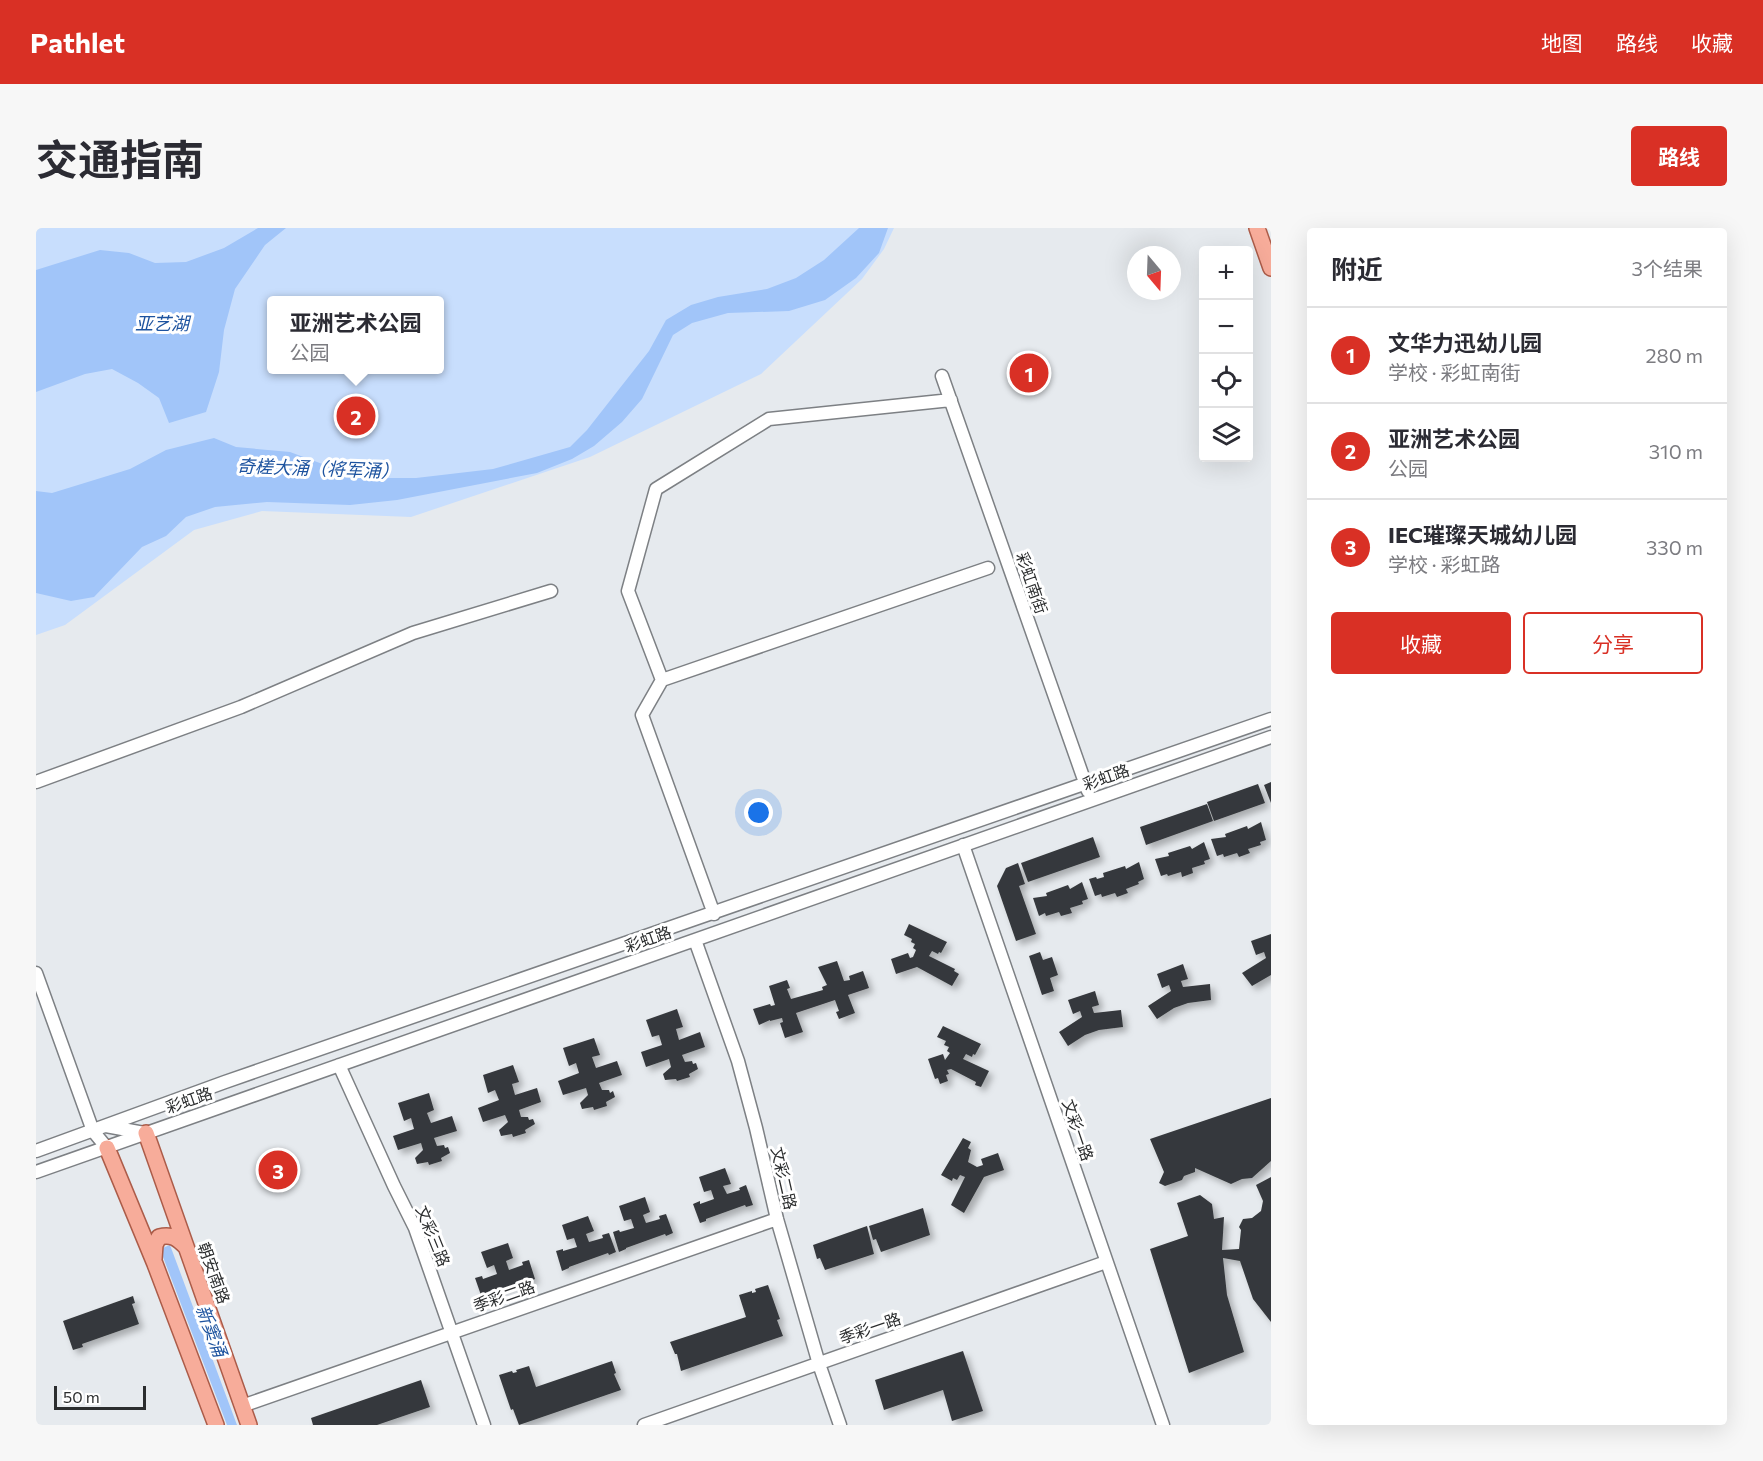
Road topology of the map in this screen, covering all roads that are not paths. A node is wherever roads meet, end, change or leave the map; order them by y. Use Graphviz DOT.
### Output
graph roads {
  1 [pos="1257,228"];
  2 [pos="1271,268"];
  3 [pos="942,376"];
  4 [pos="951,400"];
  5 [pos="988,568"];
  6 [pos="551,591"];
  7 [pos="662,680"];
  8 [pos="1271,719"];
  9 [pos="1271,737"];
  10 [pos="36,782"];
  11 [pos="1086,784"];
  12 [pos="1091,800"];
  13 [pos="963,845"];
  14 [pos="714,914"];
  15 [pos="695,939"];
  16 [pos="36,973"];
  17 [pos="339,1065"];
  18 [pos="106,1126"];
  19 [pos="93,1131"];
  20 [pos="146,1133"];
  21 [pos="107,1148"];
  22 [pos="36,1151"];
  23 [pos="36,1173"];
  24 [pos="777,1219"];
  25 [pos="186,1247"];
  26 [pos="1106,1262"];
  27 [pos="154,1264"];
  28 [pos="451,1332"];
  29 [pos="819,1364"];
  30 [pos="242,1406"];
  31 [pos="216,1425"];
  32 [pos="249,1425"];
  33 [pos="484,1425"];
  34 [pos="644,1425"];
  35 [pos="840,1425"];
  36 [pos="1162,1425"];
  1 -- 2 [label="main road"];
  3 -- 4 [label="street, 彩虹南街"];
  4 -- 7 [label="street"];
  4 -- 11 [label="street, 彩虹南街"];
  5 -- 7 [label="street"];
  6 -- 10 [label="street"];
  7 -- 14 [label="street"];
  8 -- 11 [label="street, 彩虹路"];
  9 -- 12 [label="street, 彩虹路"];
  11 -- 12 [label="street, 彩虹南街"];
  11 -- 14 [label="street, 彩虹路"];
  12 -- 13 [label="street, 彩虹路"];
  13 -- 15 [label="street, 彩虹路"];
  13 -- 26 [label="street, 文彩一路"];
  14 -- 18 [label="street, 彩虹路"];
  15 -- 17 [label="street, 彩虹路"];
  15 -- 24 [label="street, 文彩二路"];
  16 -- 19 [label="street"];
  17 -- 20 [label="street, 彩虹路"];
  17 -- 28 [label="street, 文彩三路"];
  18 -- 19 [label="street, 彩虹路"];
  18 -- 20 [label="street"];
  19 -- 21 [label="street"];
  19 -- 22 [label="street, 彩虹路"];
  20 -- 21 [label="street, 彩虹路"];
  20 -- 25 [label="main road, 朝安南路"];
  21 -- 23 [label="street, 彩虹路"];
  21 -- 27 [label="main road"];
  24 -- 28 [label="street, 季彩二路"];
  24 -- 29 [label="street, 文彩二路"];
  25 -- 27 [label="main road"];
  25 -- 30 [label="main road, 朝安南路"];
  26 -- 29 [label="street, 季彩一路"];
  26 -- 36 [label="street, 文彩一路"];
  27 -- 31 [label="main road"];
  28 -- 30 [label="street, 季彩二路"];
  28 -- 33 [label="street, 文彩三路"];
  29 -- 34 [label="street, 季彩一路"];
  29 -- 35 [label="street, 文彩二路"];
  30 -- 32 [label="main road, 朝安南路"];
}
